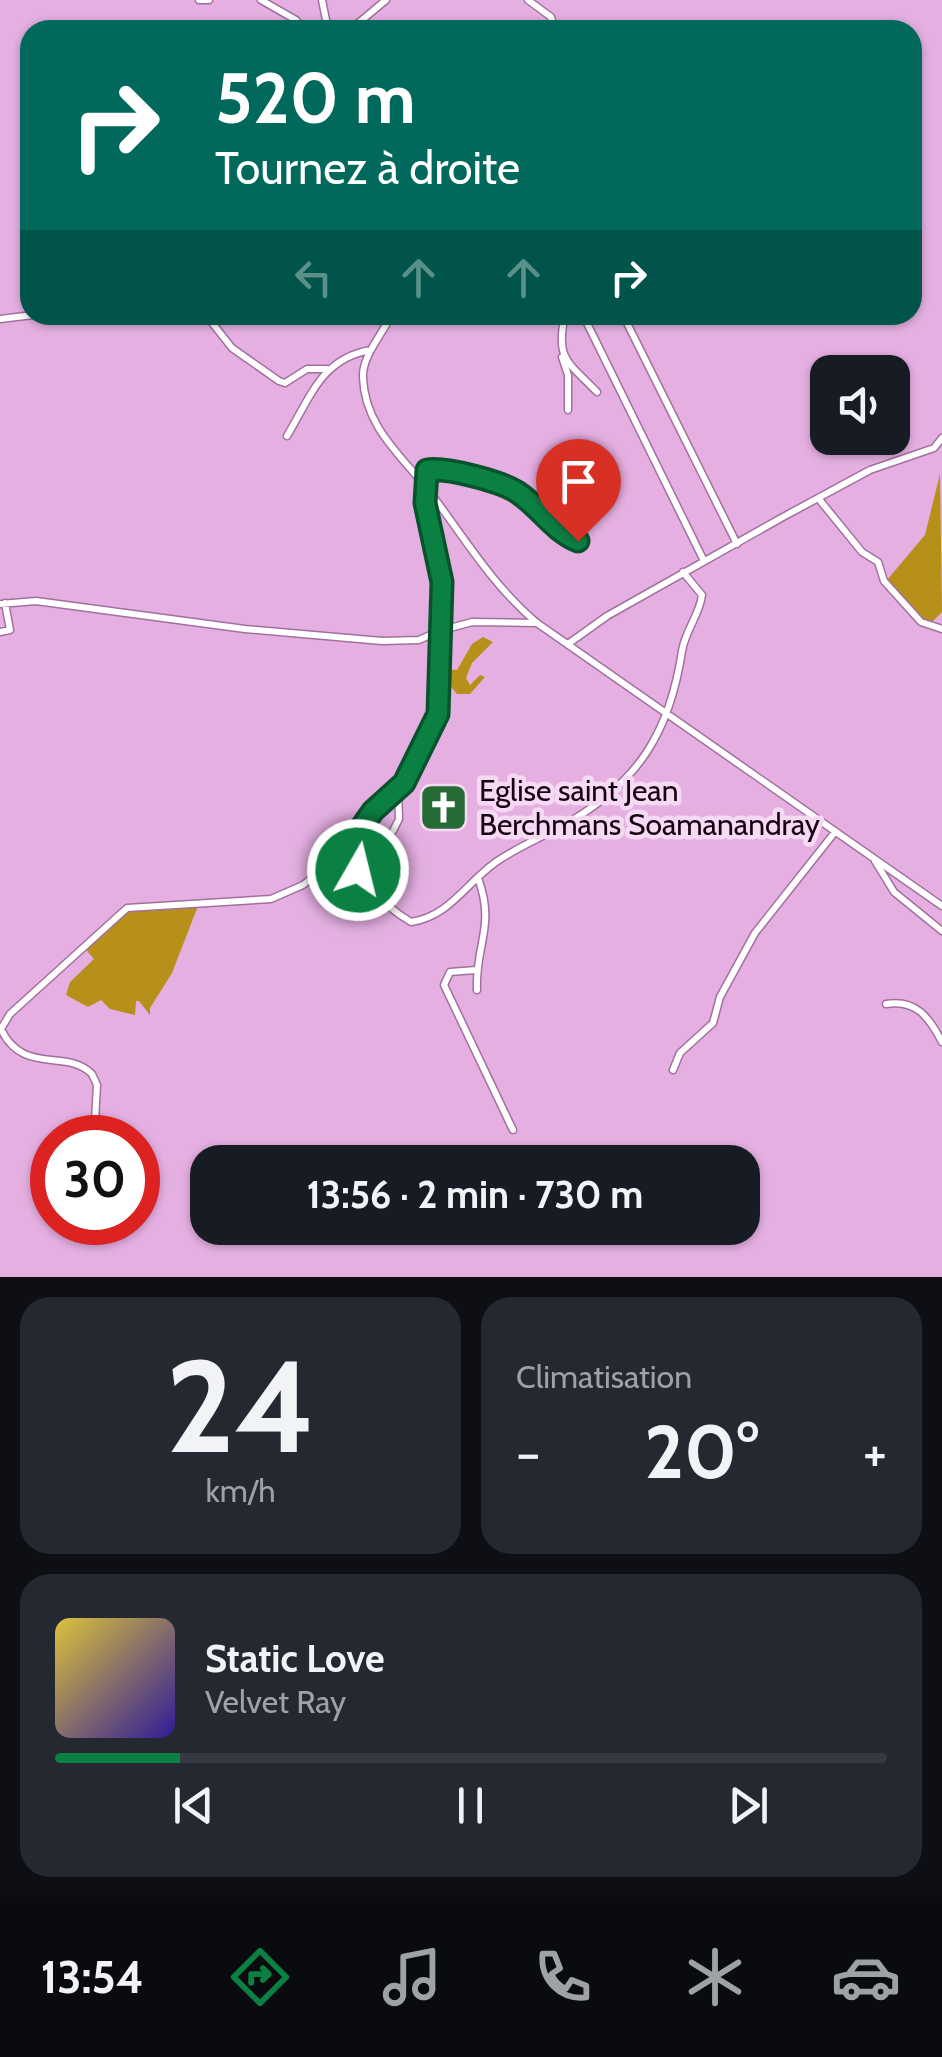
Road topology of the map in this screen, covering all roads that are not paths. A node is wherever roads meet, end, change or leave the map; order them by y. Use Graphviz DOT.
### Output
graph roads {
  1 [pos="199,0"];
  2 [pos="209,0"];
  3 [pos="261,0"];
  4 [pos="386,0"];
  5 [pos="528,0"];
  6 [pos="296,20"];
  7 [pos="362,20"];
  8 [pos="551,20"];
  9 [pos="214,325"];
  10 [pos="386,325"];
  11 [pos="563,325"];
  12 [pos="587,325"];
  13 [pos="628,325"];
  14 [pos="372,350"];
  15 [pos="561,355"];
  16 [pos="327,369"];
  17 [pos="597,392"];
  18 [pos="568,410"];
  19 [pos="287,436"];
  20 [pos="942,438"];
  21 [pos="424,485"];
  22 [pos="818,498"];
  23 [pos="578,541"];
  24 [pos="737,544"];
  25 [pos="704,561"];
  26 [pos="683,572"];
  27 [pos="3,604"];
  28 [pos="536,623"];
  29 [pos="942,629"];
  30 [pos="439,631"];
  31 [pos="0,632"];
  32 [pos="568,644"];
  33 [pos="669,716"];
  34 [pos="398,790"];
  35 [pos="392,831"];
  36 [pos="834,832"];
  37 [pos="352,841"];
  38 [pos="874,858"];
  39 [pos="478,878"];
  40 [pos="942,906"];
  41 [pos="942,931"];
  42 [pos="476,970"];
  43 [pos="478,990"];
  44 [pos="886,1004"];
  45 [pos="0,1030"];
  46 [pos="942,1042"];
  47 [pos="673,1070"];
  48 [pos="96,1115"];
  49 [pos="513,1130"];
  1 -- 2 [label="street"];
  3 -- 6 [label="street"];
  4 -- 7 [label="street"];
  5 -- 8 [label="street"];
  9 -- 16 [label="street"];
  10 -- 14 [label="street"];
  11 -- 15 [label="street"];
  12 -- 25 [label="street"];
  13 -- 24 [label="street"];
  14 -- 16 [label="street"];
  14 -- 21 [label="street"];
  15 -- 17 [label="street"];
  15 -- 18 [label="street"];
  16 -- 19 [label="street"];
  20 -- 22 [label="street"];
  21 -- 23 [label="street"];
  21 -- 28 [label="street"];
  21 -- 30 [label="street"];
  22 -- 24 [label="street"];
  22 -- 29 [label="street"];
  24 -- 25 [label="street"];
  25 -- 26 [label="street"];
  26 -- 32 [label="street"];
  26 -- 33 [label="street"];
  27 -- 30 [label="street"];
  27 -- 31 [label="street"];
  28 -- 30 [label="street"];
  28 -- 32 [label="street"];
  30 -- 34 [label="street"];
  32 -- 33 [label="street"];
  33 -- 36 [label="street"];
  33 -- 39 [label="street"];
  34 -- 35 [label="street"];
  34 -- 37 [label="street"];
  36 -- 38 [label="street"];
  36 -- 47 [label="street"];
  37 -- 39 [label="street"];
  37 -- 45 [label="street"];
  38 -- 40 [label="street"];
  38 -- 41 [label="street"];
  39 -- 42 [label="street"];
  42 -- 43 [label="street"];
  42 -- 49 [label="street"];
  44 -- 46 [label="street"];
  45 -- 48 [label="street"];
}
